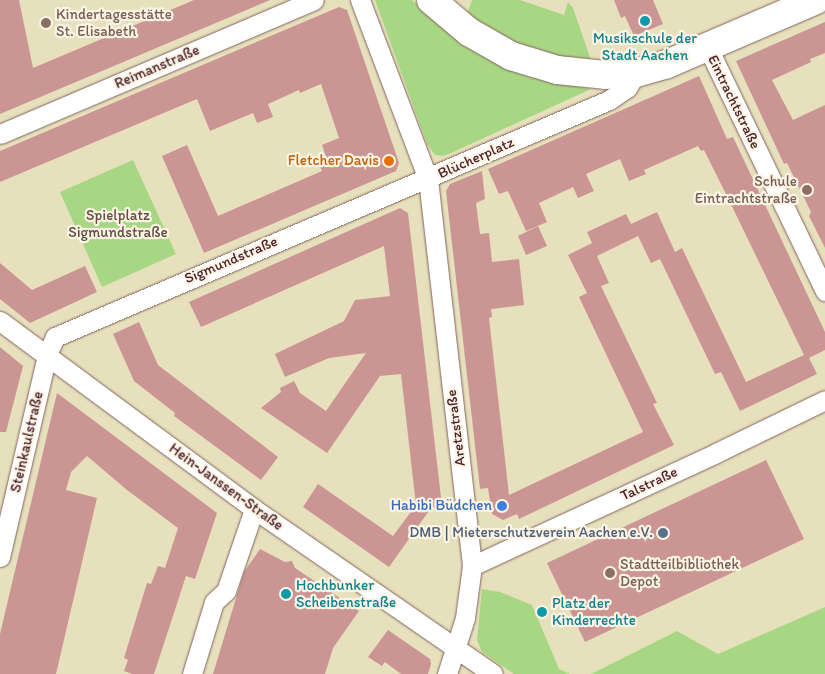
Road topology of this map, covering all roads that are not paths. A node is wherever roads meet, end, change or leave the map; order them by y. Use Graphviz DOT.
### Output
graph roads {
  1 [pos="314,0"];
  2 [pos="360,0"];
  3 [pos="431,0"];
  4 [pos="816,0"];
  5 [pos="708,48"];
  6 [pos="636,73"];
  7 [pos="0,134"];
  8 [pos="428,179"];
  9 [pos="825,291"];
  10 [pos="0,321"];
  11 [pos="47,356"];
  12 [pos="825,400"];
  13 [pos="254,509"];
  14 [pos="0,557"];
  15 [pos="472,566"];
  16 [pos="456,647"];
  17 [pos="192,674"];
  18 [pos="447,674"];
  19 [pos="493,674"];
  1 -- 7 [label="street, Reimanstraße"];
  2 -- 8 [label="street, Blücherplatz"];
  3 -- 6 [label="main road"];
  4 -- 5 [label="main road"];
  5 -- 6 [label="main road"];
  5 -- 9 [label="street, Eintrachtstraße"];
  6 -- 8 [label="street, Blücherplatz"];
  8 -- 11 [label="street, Sigmundstraße"];
  8 -- 15 [label="street, Aretzstraße"];
  10 -- 11 [label="street, Hein-Janssen-Straße"];
  11 -- 13 [label="street, Hein-Janssen-Straße"];
  11 -- 14 [label="street, Steinkaulstraße"];
  12 -- 15 [label="street, Talstraße"];
  13 -- 16 [label="street, Hein-Janssen-Straße"];
  13 -- 17 [label="street"];
  15 -- 16 [label="street, Aretzstraße"];
  16 -- 18 [label="street, Aretzstraße"];
  16 -- 19 [label="street, Hein-Janssen-Straße"];
}
